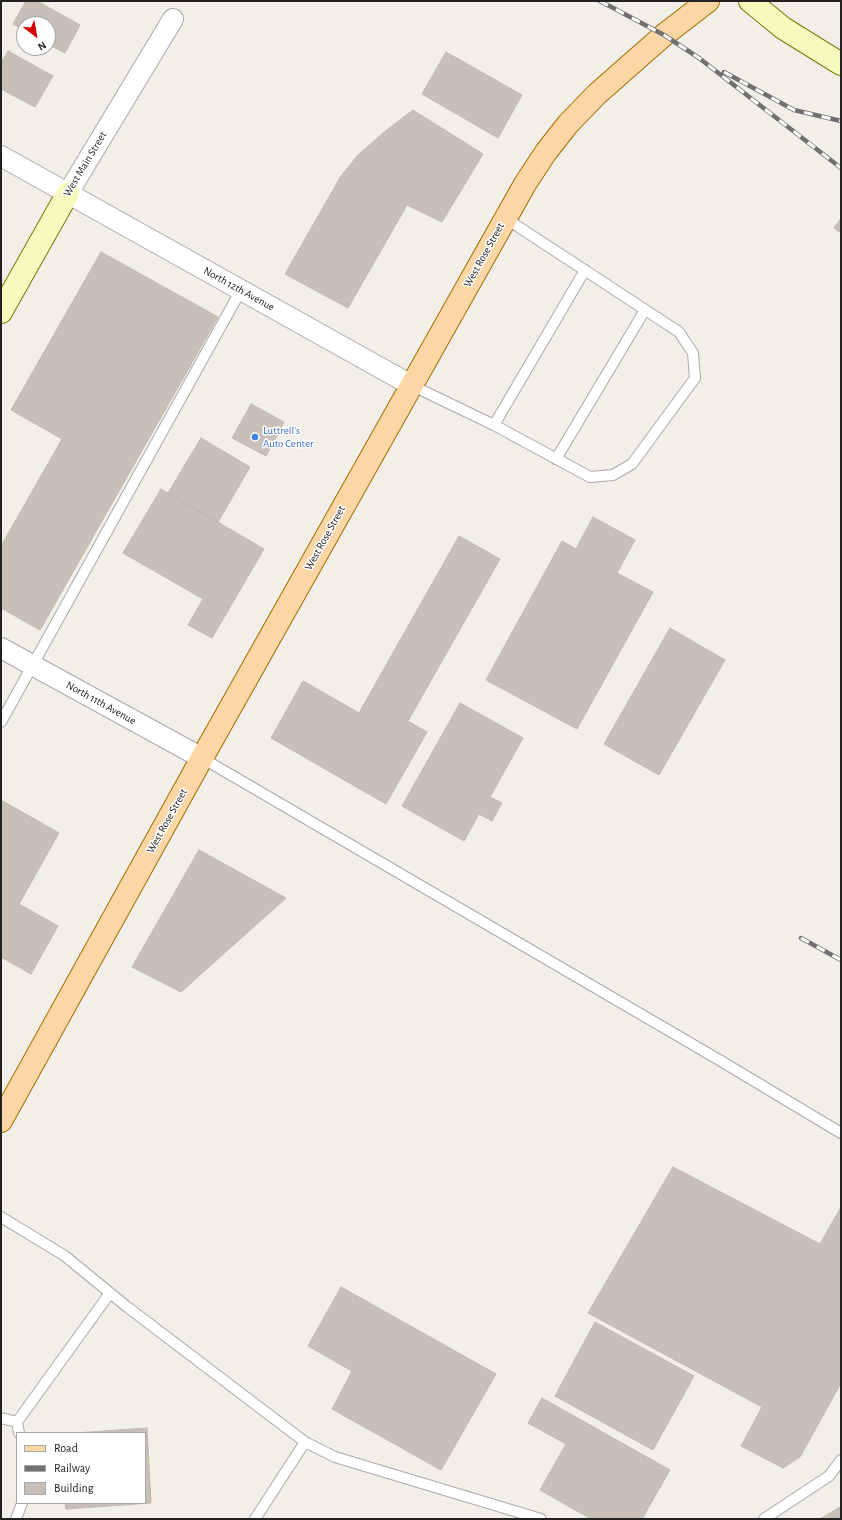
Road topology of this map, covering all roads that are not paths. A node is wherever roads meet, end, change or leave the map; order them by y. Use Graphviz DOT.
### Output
graph roads {
  1 [pos="708,1"];
  2 [pos="750,1"];
  3 [pos="173,19"];
  4 [pos="841,64"];
  5 [pos="1,156"];
  6 [pos="68,193"];
  7 [pos="505,218"];
  8 [pos="585,270"];
  9 [pos="240,290"];
  10 [pos="645,310"];
  11 [pos="1,312"];
  12 [pos="411,385"];
  13 [pos="494,425"];
  14 [pos="556,458"];
  15 [pos="1,648"];
  16 [pos="33,665"];
  17 [pos="1,722"];
  18 [pos="202,758"];
  19 [pos="1,1121"];
  20 [pos="841,1133"];
  21 [pos="1,1217"];
  22 [pos="110,1293"];
  23 [pos="1,1418"];
  24 [pos="17,1422"];
  25 [pos="19,1432"];
  26 [pos="306,1442"];
  27 [pos="841,1460"];
  28 [pos="22,1504"];
  29 [pos="16,1519"];
  30 [pos="255,1519"];
  31 [pos="541,1519"];
  32 [pos="764,1519"];
  1 -- 7 [label="main road, West Rose Street"];
  2 -- 4 [label="street"];
  3 -- 6 [label="street, West Main Street"];
  5 -- 6 [label="street, North 12th Avenue"];
  6 -- 9 [label="street, North 12th Avenue"];
  6 -- 11 [label="street, West Main Street"];
  7 -- 8 [label="lane"];
  7 -- 12 [label="main road, West Rose Street"];
  8 -- 10 [label="lane"];
  8 -- 13 [label="lane"];
  9 -- 12 [label="street, North 12th Avenue"];
  9 -- 16 [label="lane"];
  10 -- 14 [label="lane"];
  10 -- 14 [label="lane"];
  12 -- 13 [label="lane"];
  12 -- 18 [label="main road, West Rose Street"];
  13 -- 14 [label="lane"];
  15 -- 16 [label="street, North 11th Avenue"];
  16 -- 17 [label="lane"];
  16 -- 18 [label="street, North 11th Avenue"];
  18 -- 19 [label="main road, West Rose Street"];
  18 -- 20 [label="lane"];
  21 -- 22 [label="lane"];
  22 -- 24 [label="lane"];
  22 -- 26 [label="lane"];
  23 -- 24 [label="lane"];
  24 -- 25 [label="lane"];
  26 -- 30 [label="lane"];
  26 -- 31 [label="lane"];
  27 -- 32 [label="lane"];
  28 -- 29 [label="lane"];
}
